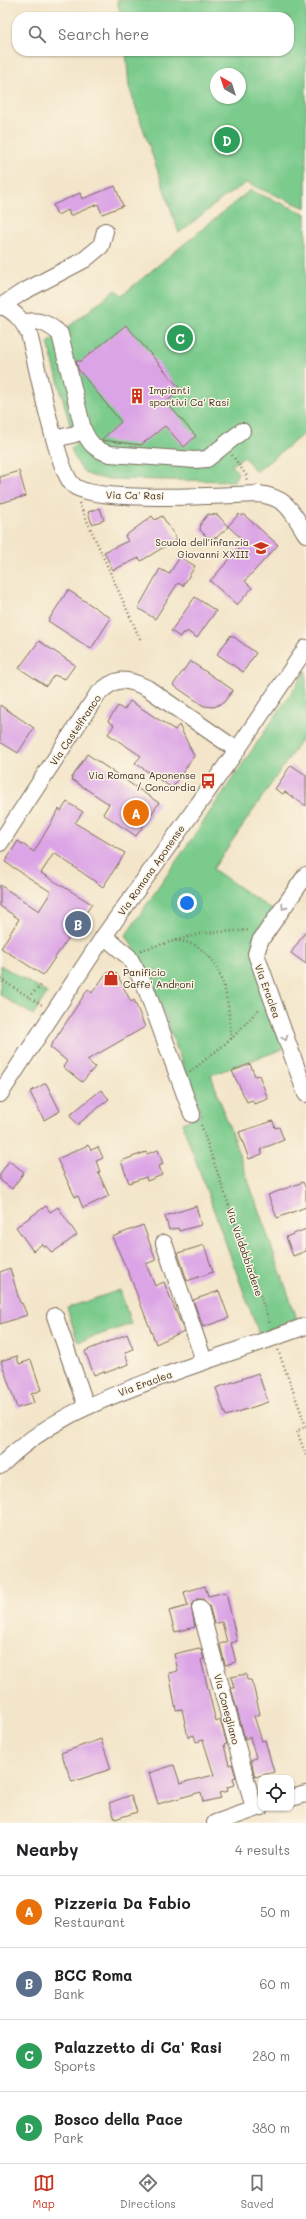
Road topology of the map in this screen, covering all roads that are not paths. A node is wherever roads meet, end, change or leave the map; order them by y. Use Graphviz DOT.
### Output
graph roads {
  1 [pos="105,231"];
  2 [pos="1,304"];
  3 [pos="23,323"];
  4 [pos="83,429"];
  5 [pos="242,431"];
  6 [pos="55,439"];
  7 [pos="306,534"];
  8 [pos="306,648"];
  9 [pos="237,750"];
  10 [pos="0,843"];
  11 [pos="306,875"];
  12 [pos="104,936"];
  13 [pos="0,1094"];
  14 [pos="306,1094"];
  15 [pos="196,1116"];
  16 [pos="164,1243"];
  17 [pos="55,1316"];
  18 [pos="306,1326"];
  19 [pos="204,1361"];
  20 [pos="86,1406"];
  21 [pos="0,1466"];
  22 [pos="200,1608"];
  23 [pos="306,1794"];
  24 [pos="294,1797"];
  25 [pos="257,1808"];
  26 [pos="215,1823"];
  1 -- 2 [label="street"];
  2 -- 3 [label="street"];
  3 -- 4 [label="street"];
  3 -- 6 [label="street"];
  4 -- 5 [label="street"];
  4 -- 6 [label="street"];
  6 -- 7 [label="street, Via Ca' Rasi"];
  8 -- 9 [label="street, Via Romana Aponense"];
  9 -- 10 [label="street, Via Castelfranco"];
  9 -- 12 [label="street, Via Romana Aponense"];
  11 -- 14 [label="street, Via Eraclea, one-way"];
  12 -- 13 [label="street, Via Romana Aponense"];
  12 -- 15 [label="street"];
  16 -- 19 [label="street"];
  17 -- 20 [label="street"];
  18 -- 19 [label="street, Via Eraclea"];
  19 -- 20 [label="street, Via Eraclea"];
  20 -- 21 [label="street, Via Eraclea"];
  22 -- 25 [label="street, Via Conegliano"];
  23 -- 24 [label="street"];
  25 -- 26 [label="street"];
}
